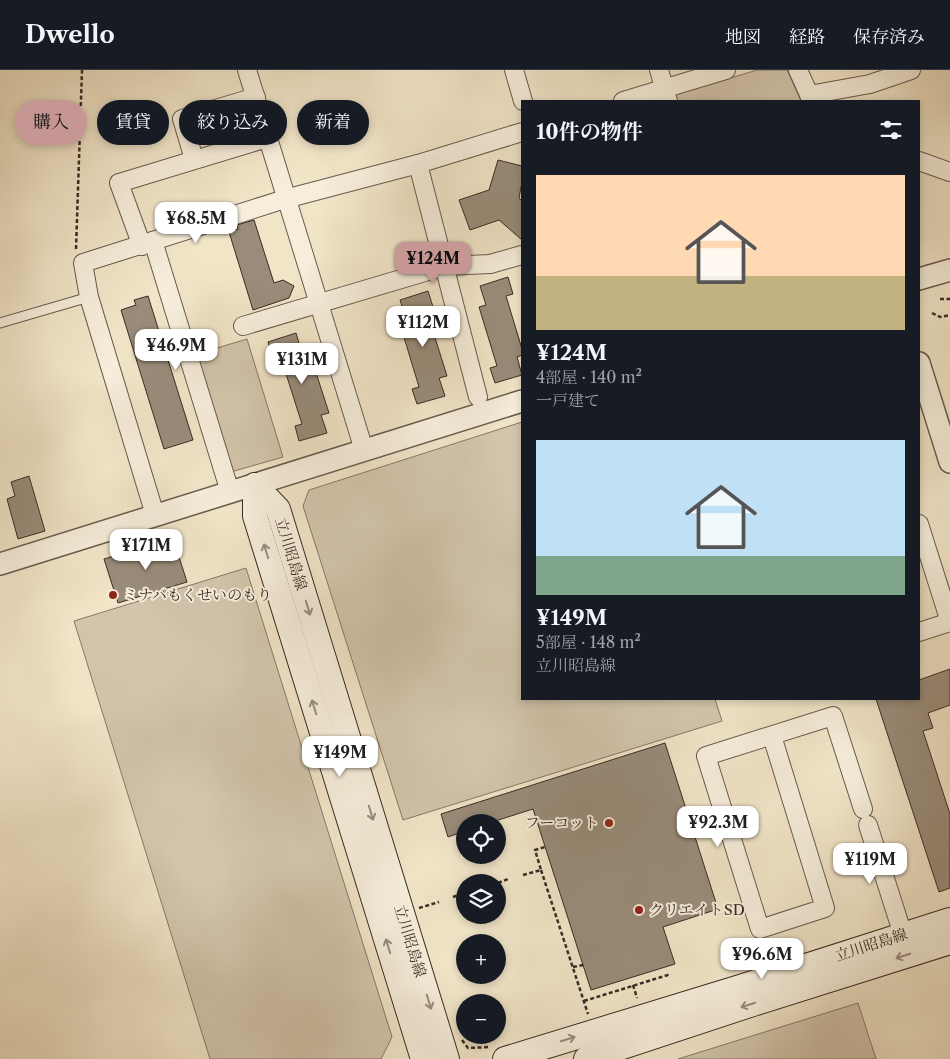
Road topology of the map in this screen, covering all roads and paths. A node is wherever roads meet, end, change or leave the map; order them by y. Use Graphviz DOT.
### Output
graph roads {
  1 [pos="82,70"];
  2 [pos="247,70"];
  3 [pos="514,70"];
  4 [pos="659,70"];
  5 [pos="726,70"];
  6 [pos="798,70"];
  7 [pos="911,70"];
  8 [pos="666,95"];
  9 [pos="256,97"];
  10 [pos="810,98"];
  11 [pos="257,100"];
  12 [pos="523,100"];
  13 [pos="630,100"];
  14 [pos="521,132"];
  15 [pos="243,145"];
  16 [pos="269,145"];
  17 [pos="194,159"];
  18 [pos="920,161"];
  19 [pos="418,164"];
  20 [pos="950,172"];
  21 [pos="285,199"];
  22 [pos="148,243"];
  23 [pos="521,255"];
  24 [pos="84,263"];
  25 [pos="444,266"];
  26 [pos="950,270"];
  27 [pos="920,279"];
  28 [pos="89,297"];
  29 [pos="940,299"];
  30 [pos="950,299"];
  31 [pos="319,304"];
  32 [pos="932,313"];
  33 [pos="950,315"];
  34 [pos="0,323"];
  35 [pos="243,326"];
  36 [pos="920,366"];
  37 [pos="478,397"];
  38 [pos="521,400"];
  39 [pos="364,450"];
  40 [pos="950,462"];
  41 [pos="255,485"];
  42 [pos="230,492"];
  43 [pos="155,515"];
  44 [pos="920,527"];
  45 [pos="0,564"];
  46 [pos="920,632"];
  47 [pos="772,736"];
  48 [pos="545,847"];
  49 [pos="542,870"];
  50 [pos="523,875"];
  51 [pos="439,902"];
  52 [pos="413,910"];
  53 [pos="950,920"];
  54 [pos="763,928"];
  55 [pos="903,935"];
  56 [pos="950,942"];
  57 [pos="778,957"];
  58 [pos="582,965"];
  59 [pos="573,968"];
  60 [pos="671,974"];
  61 [pos="633,985"];
  62 [pos="584,1001"];
  63 [pos="640,1004"];
  64 [pos="590,1020"];
  65 [pos="423,1059"];
  66 [pos="447,1059"];
  67 [pos="505,1059"];
  68 [pos="586,1059"];
  1 -- 24 [label="path"];
  2 -- 9 [label="street"];
  3 -- 12 [label="street"];
  4 -- 8 [label="street"];
  5 -- 8 [label="street"];
  6 -- 10 [label="street"];
  7 -- 10 [label="street"];
  8 -- 13 [label="street"];
  9 -- 11 [label="street"];
  9 -- 17 [label="street"];
  14 -- 19 [label="street"];
  15 -- 17 [label="street"];
  16 -- 21 [label="street"];
  17 -- 22 [label="street"];
  18 -- 20 [label="street"];
  19 -- 21 [label="street"];
  19 -- 25 [label="street"];
  21 -- 22 [label="street"];
  21 -- 31 [label="street"];
  22 -- 24 [label="street"];
  22 -- 42 [label="street"];
  23 -- 25 [label="street"];
  24 -- 28 [label="street"];
  25 -- 31 [label="street"];
  25 -- 37 [label="street"];
  26 -- 27 [label="street"];
  28 -- 34 [label="lane"];
  28 -- 43 [label="street"];
  29 -- 30 [label="path"];
  31 -- 35 [label="street"];
  31 -- 39 [label="street"];
  32 -- 33 [label="path"];
  36 -- 40 [label="street"];
  38 -- 39 [label="street"];
  39 -- 41 [label="street"];
  41 -- 42 [label="street"];
  65 -- 41 [label="main road, 立川昭島線, one-way"];
  41 -- 66 [label="main road, 立川昭島線, one-way"];
  42 -- 43 [label="street"];
  43 -- 45 [label="street"];
  44 -- 46 [label="street"];
  47 -- 54 [label="street"];
  47 -- 54 [label="street"];
  47 -- 55 [label="street"];
  48 -- 49 [label="path"];
  49 -- 50 [label="path"];
  49 -- 59 [label="path"];
  51 -- 52 [label="path"];
  53 -- 55 [label="main road, 立川昭島線"];
  54 -- 57 [label="path"];
  67 -- 55 [label="main road, 立川昭島線, one-way"];
  56 -- 68 [label="main road, 立川昭島線, one-way"];
  58 -- 59 [label="path"];
  59 -- 62 [label="path"];
  60 -- 61 [label="path"];
  61 -- 62 [label="path"];
  61 -- 63 [label="path"];
  62 -- 64 [label="path"];
}
